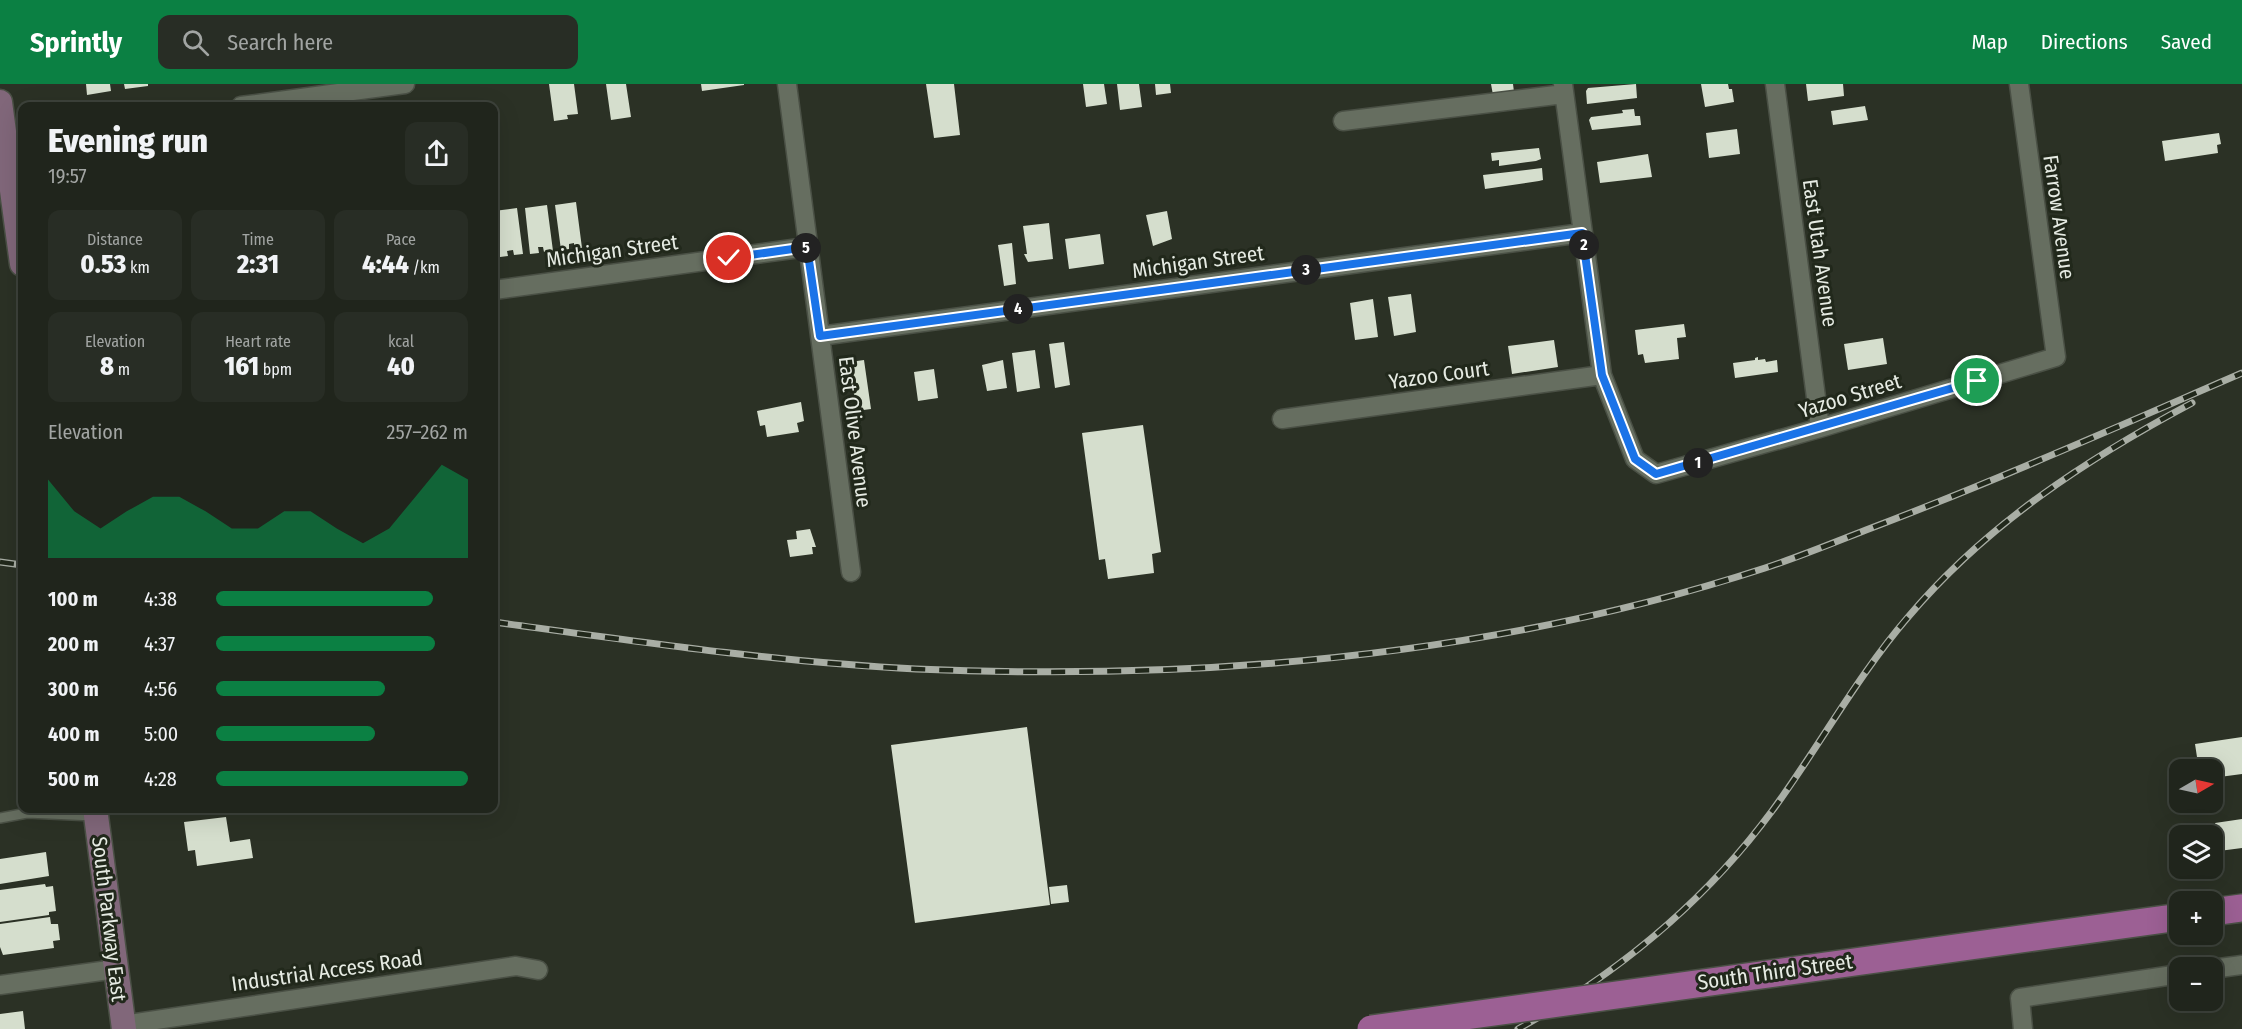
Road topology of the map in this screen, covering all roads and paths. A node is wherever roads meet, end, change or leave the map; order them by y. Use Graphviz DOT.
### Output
graph roads {
  1 [pos="405,84"];
  2 [pos="787,84"];
  3 [pos="1775,84"];
  4 [pos="2019,84"];
  5 [pos="1563,89"];
  6 [pos="0,102"];
  7 [pos="271,102"];
  8 [pos="1343,122"];
  9 [pos="14,138"];
  10 [pos="18,201"];
  11 [pos="1582,233"];
  12 [pos="807,247"];
  13 [pos="498,289"];
  14 [pos="820,336"];
  15 [pos="2056,357"];
  16 [pos="1602,375"];
  17 [pos="1282,419"];
  18 [pos="1820,428"];
  19 [pos="851,572"];
  20 [pos="27,813"];
  21 [pos="96,813"];
  22 [pos="0,818"];
  23 [pos="2242,908"];
  24 [pos="2223,911"];
  25 [pos="2169,919"];
  26 [pos="2242,964"];
  27 [pos="2223,967"];
  28 [pos="116,969"];
  29 [pos="538,970"];
  30 [pos="2169,976"];
  31 [pos="0,985"];
  32 [pos="123,1027"];
  33 [pos="1371,1029"];
  34 [pos="2023,1029"];
  1 -- 7 [label="street"];
  2 -- 12 [label="street, East Olive Avenue"];
  3 -- 18 [label="street, East Utah Avenue"];
  4 -- 15 [label="street, Farrow Avenue"];
  5 -- 8 [label="street"];
  5 -- 11 [label="street"];
  6 -- 9 [label="main road"];
  9 -- 10 [label="main road"];
  11 -- 14 [label="street, Michigan Street"];
  11 -- 16 [label="street"];
  12 -- 13 [label="street, Michigan Street"];
  12 -- 14 [label="street, East Olive Avenue"];
  14 -- 19 [label="street, East Olive Avenue"];
  15 -- 18 [label="street, Yazoo Street"];
  16 -- 17 [label="street, Yazoo Court"];
  16 -- 18 [label="street, Yazoo Street"];
  20 -- 22 [label="lane"];
  21 -- 28 [label="main road, South Parkway East"];
  23 -- 24 [label="main road"];
  25 -- 33 [label="main road, South Third Street, bridge"];
  26 -- 27 [label="street"];
  28 -- 31 [label="street"];
  28 -- 32 [label="main road, South Parkway East"];
  29 -- 32 [label="street, Industrial Access Road"];
  30 -- 34 [label="street"];
}
